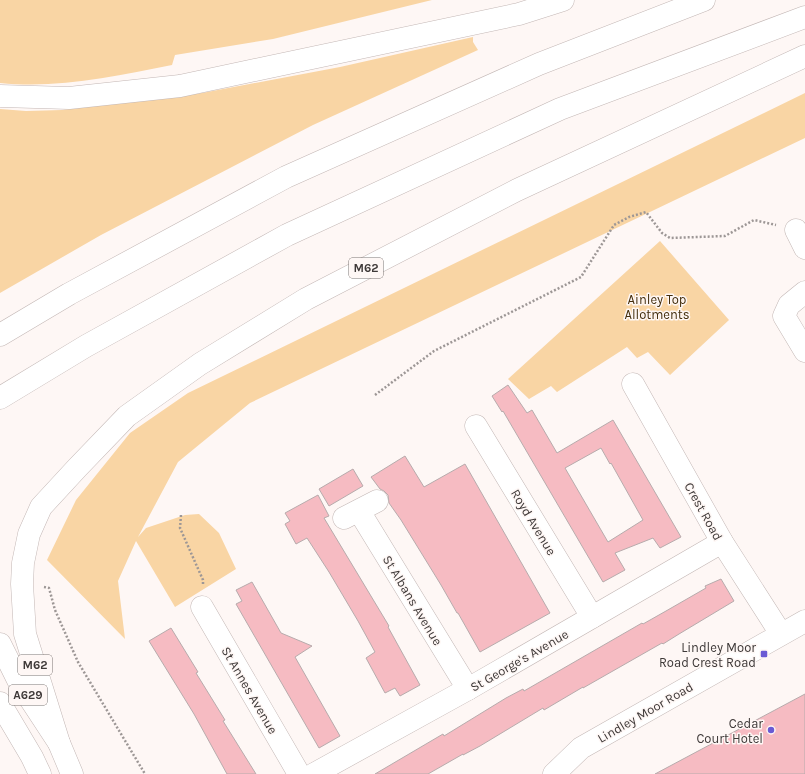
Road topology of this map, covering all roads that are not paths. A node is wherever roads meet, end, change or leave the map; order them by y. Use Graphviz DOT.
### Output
graph roads {
  1 [pos="563,0"];
  2 [pos="704,0"];
  3 [pos="805,17"];
  4 [pos="805,56"];
  5 [pos="0,96"];
  6 [pos="805,292"];
  7 [pos="0,335"];
  8 [pos="805,351"];
  9 [pos="633,384"];
  10 [pos="0,398"];
  11 [pos="476,426"];
  12 [pos="360,510"];
  13 [pos="722,542"];
  14 [pos="202,607"];
  15 [pos="592,617"];
  16 [pos="805,621"];
  17 [pos="781,634"];
  18 [pos="0,644"];
  19 [pos="468,689"];
  20 [pos="0,703"];
  21 [pos="0,730"];
  22 [pos="59,743"];
  23 [pos="36,765"];
  24 [pos="72,774"];
  25 [pos="299,774"];
  26 [pos="314,774"];
  27 [pos="554,774"];
  1 -- 5 [label="main road"];
  2 -- 7 [label="main road"];
  3 -- 10 [label="main road"];
  4 -- 22 [label="main road, M62"];
  6 -- 8 [label="main road"];
  9 -- 13 [label="main road, Crest Road"];
  11 -- 15 [label="main road, Royd Avenue"];
  12 -- 19 [label="main road, St Albans Avenue"];
  13 -- 15 [label="main road, St George's Avenue"];
  13 -- 17 [label="main road, Crest Road"];
  14 -- 25 [label="main road, St Annes Avenue"];
  15 -- 19 [label="main road, St George's Avenue"];
  16 -- 17 [label="main road, Lindley Moor Road"];
  17 -- 27 [label="main road, Lindley Moor Road"];
  18 -- 22 [label="main road, A629"];
  19 -- 26 [label="main road, St George's Avenue"];
  20 -- 23 [label="main road, A629"];
  21 -- 23 [label="main road"];
  22 -- 24 [label="main road, A629"];
}
